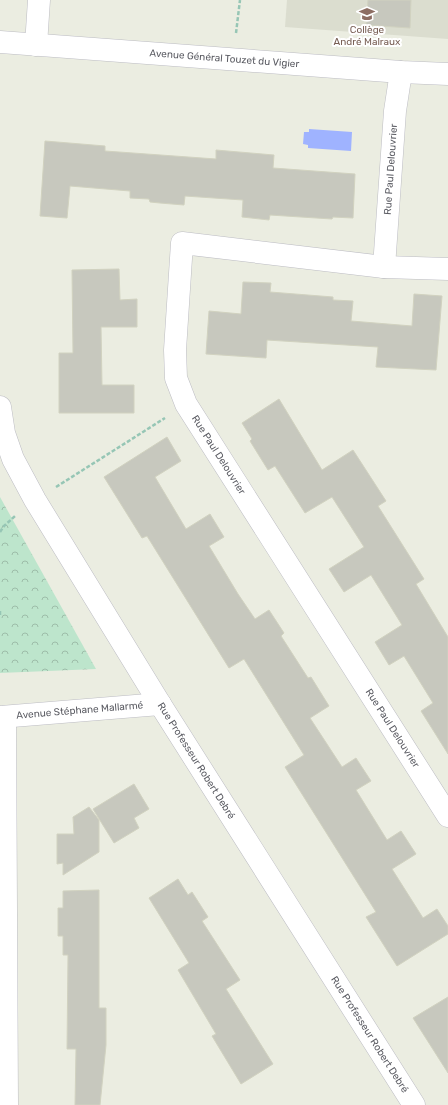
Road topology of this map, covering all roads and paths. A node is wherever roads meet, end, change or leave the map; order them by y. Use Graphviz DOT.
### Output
graph roads {
  1 [pos="39,0"];
  2 [pos="240,0"];
  3 [pos="0,42"];
  4 [pos="36,45"];
  5 [pos="234,60"];
  6 [pos="401,72"];
  7 [pos="448,74"];
  8 [pos="384,267"];
  9 [pos="448,269"];
  10 [pos="186,404"];
  11 [pos="0,407"];
  12 [pos="35,500"];
  13 [pos="0,611"];
  14 [pos="0,615"];
  15 [pos="160,704"];
  16 [pos="2,717"];
  17 [pos="448,816"];
  18 [pos="7,1105"];
  19 [pos="414,1105"];
  1 -- 4 [label="street"];
  2 -- 5 [label="path"];
  3 -- 4 [label="street, Avenue Général Touzet du Vigier"];
  4 -- 5 [label="street, Avenue Général Touzet du Vigier"];
  5 -- 6 [label="street, Avenue Général Touzet du Vigier"];
  6 -- 7 [label="street, Avenue Général Touzet du Vigier"];
  6 -- 8 [label="street, Rue Paul Delouvrier"];
  8 -- 9 [label="street, Rue Paul Delouvrier"];
  8 -- 10 [label="street, Rue Paul Delouvrier"];
  10 -- 12 [label="path"];
  10 -- 17 [label="street, Rue Paul Delouvrier"];
  11 -- 12 [label="street, Rue Professeur Robert Debré"];
  12 -- 15 [label="street, Rue Professeur Robert Debré"];
  13 -- 14 [label="path"];
  15 -- 16 [label="street, Avenue Stéphane Mallarmé"];
  15 -- 19 [label="street, Rue Professeur Robert Debré"];
  16 -- 18 [label="street"];
}
